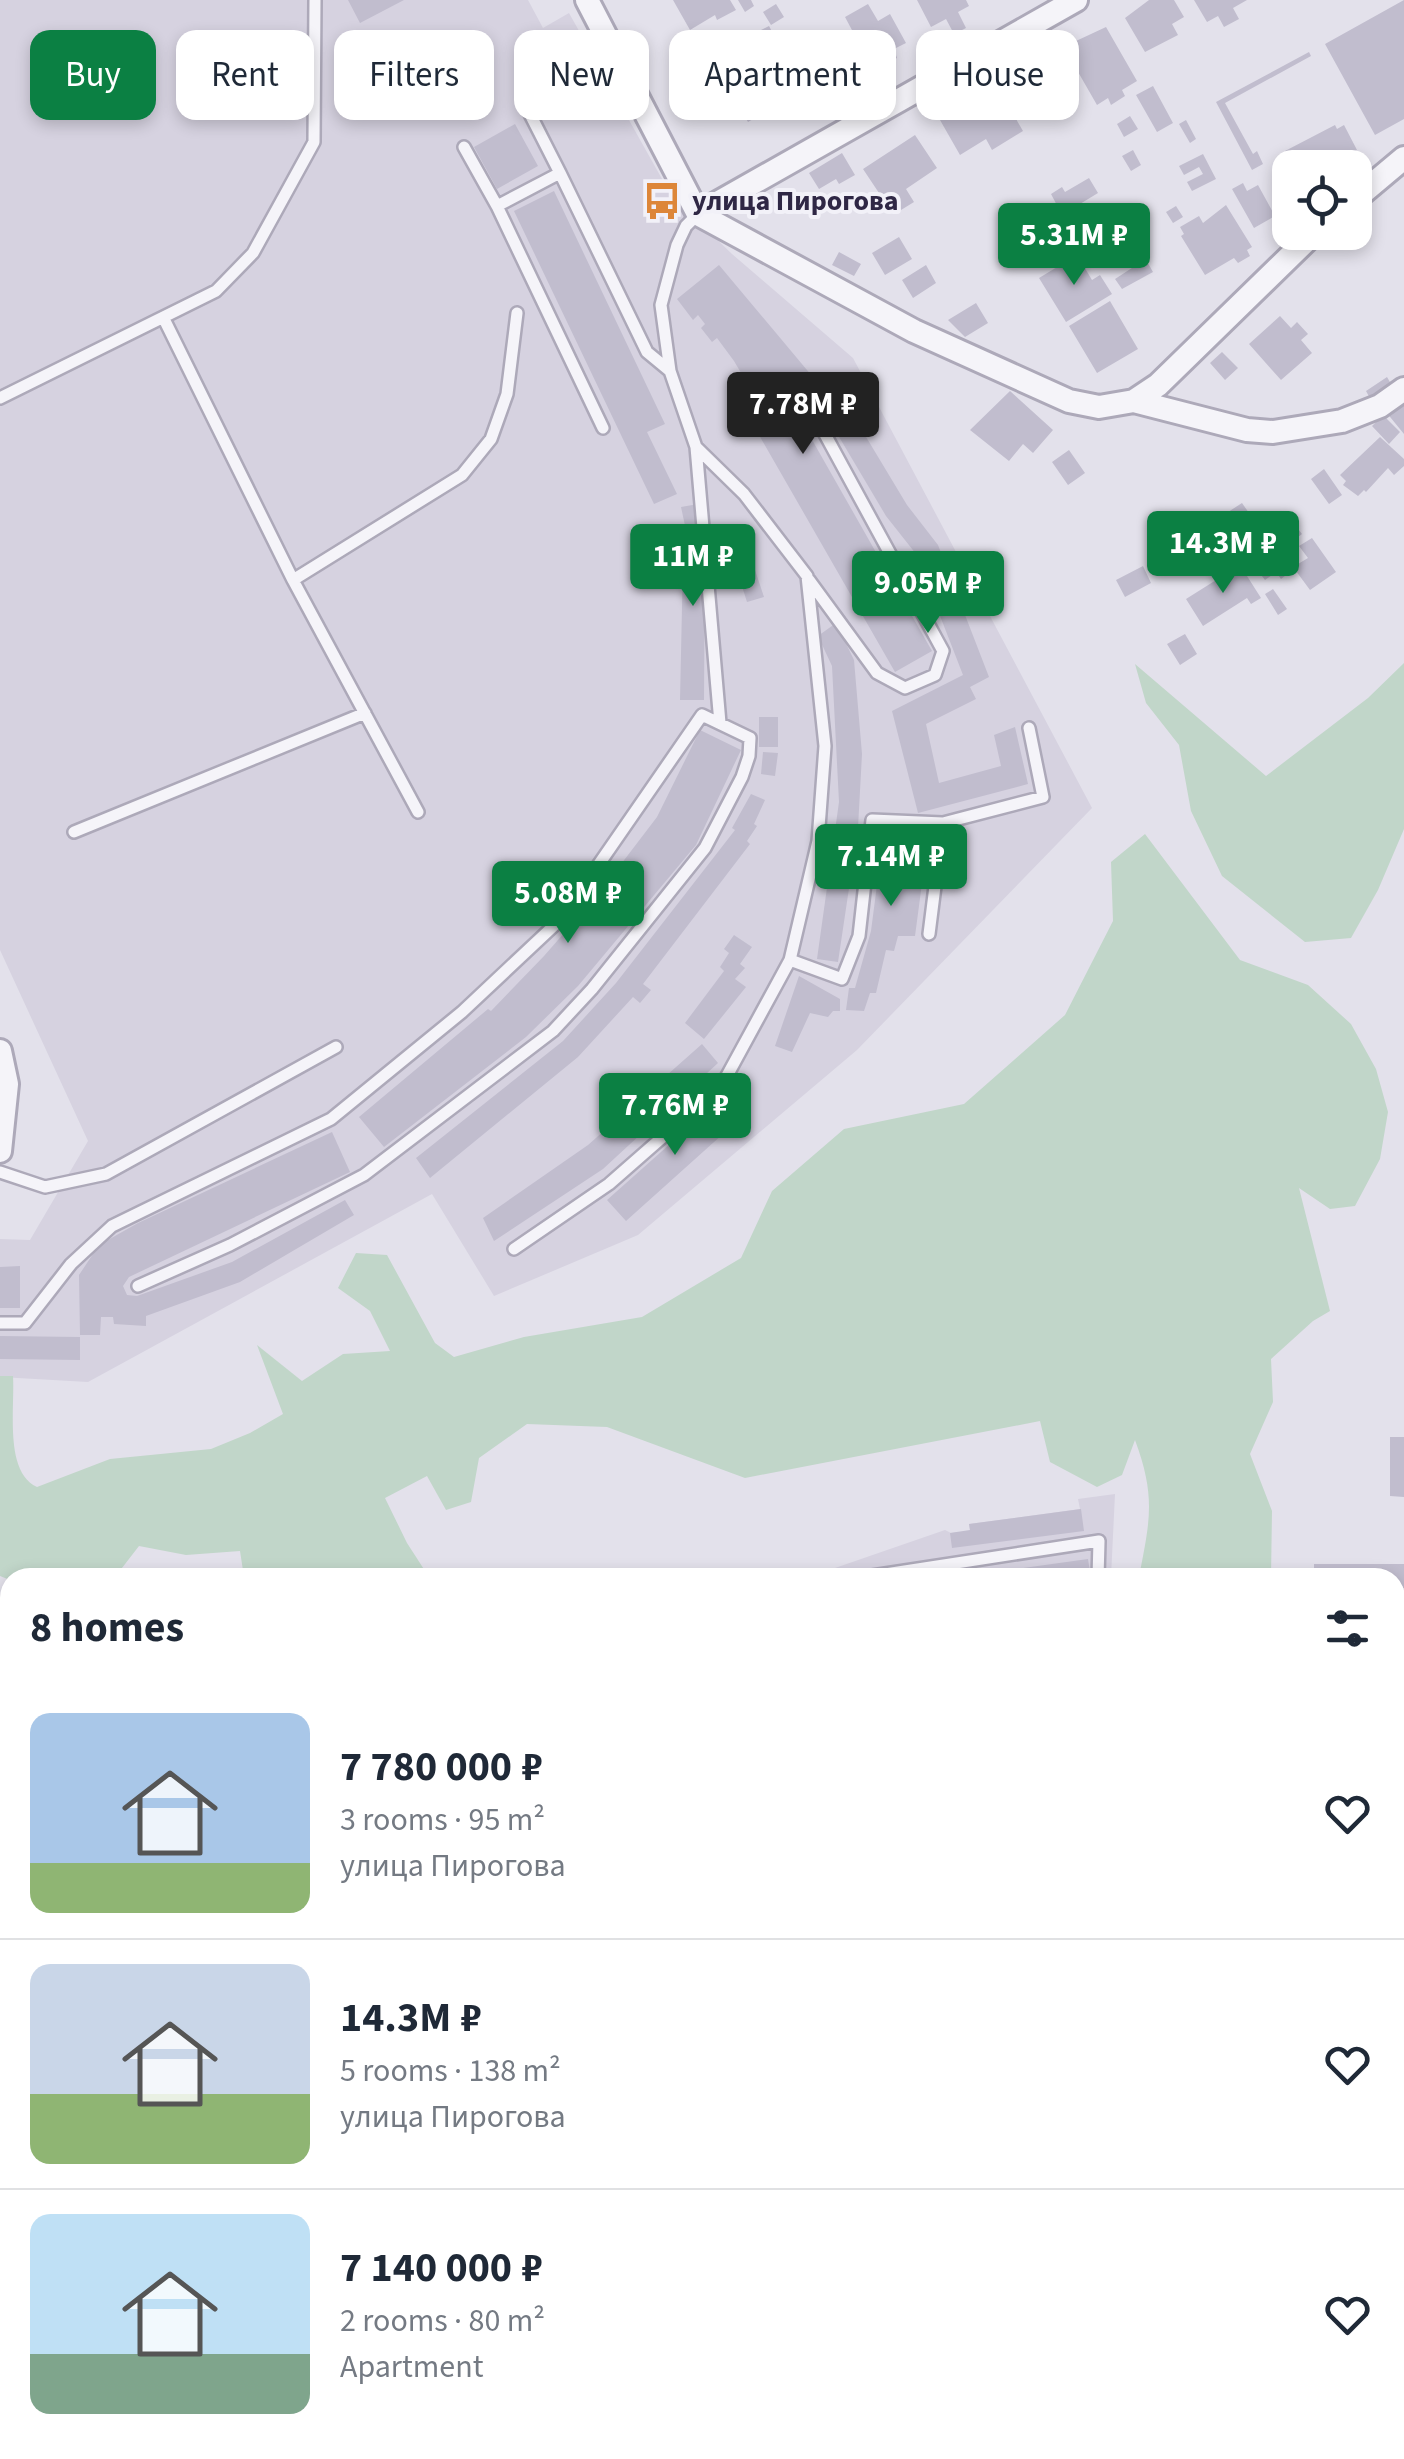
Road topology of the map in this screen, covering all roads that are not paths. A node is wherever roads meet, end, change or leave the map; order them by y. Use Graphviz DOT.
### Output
graph roads {
  1 [pos="316,0"];
  2 [pos="587,0"];
  3 [pos="1076,0"];
  4 [pos="533,120"];
  5 [pos="464,147"];
  6 [pos="1404,158"];
  7 [pos="560,172"];
  8 [pos="1372,185"];
  9 [pos="497,206"];
  10 [pos="698,214"];
  11 [pos="1297,250"];
  12 [pos="517,313"];
  13 [pos="164,318"];
  14 [pos="670,370"];
  15 [pos="1404,390"];
  16 [pos="0,398"];
  17 [pos="1134,401"];
  18 [pos="814,414"];
  19 [pos="603,428"];
  20 [pos="696,447"];
  21 [pos="807,576"];
  22 [pos="293,580"];
  23 [pos="365,713"];
  24 [pos="720,723"];
  25 [pos="1029,728"];
  26 [pos="418,812"];
  27 [pos="942,823"];
  28 [pos="74,832"];
  29 [pos="929,934"];
  30 [pos="790,960"];
  31 [pos="336,1047"];
  32 [pos="0,1051"];
  33 [pos="0,1150"];
  34 [pos="0,1172"];
  35 [pos="514,1250"];
  36 [pos="138,1286"];
  37 [pos="0,1322"];
  38 [pos="924,1568"];
  39 [pos="1099,1568"];
  1 -- 13 [label="lane"];
  2 -- 10 [label="street"];
  3 -- 10 [label="street"];
  4 -- 7 [label="lane"];
  5 -- 9 [label="lane"];
  6 -- 8 [label="street"];
  7 -- 9 [label="lane"];
  7 -- 14 [label="lane"];
  9 -- 19 [label="lane"];
  10 -- 14 [label="lane"];
  10 -- 17 [label="street"];
  11 -- 17 [label="street"];
  12 -- 22 [label="lane"];
  13 -- 16 [label="lane"];
  13 -- 22 [label="lane"];
  14 -- 20 [label="lane"];
  15 -- 17 [label="street"];
  18 -- 21 [label="lane"];
  20 -- 21 [label="lane"];
  20 -- 24 [label="lane"];
  21 -- 30 [label="lane"];
  22 -- 23 [label="lane"];
  23 -- 26 [label="lane"];
  23 -- 28 [label="lane"];
  24 -- 36 [label="lane"];
  24 -- 37 [label="lane"];
  25 -- 27 [label="lane"];
  27 -- 29 [label="lane"];
  27 -- 30 [label="lane"];
  30 -- 35 [label="lane"];
  31 -- 34 [label="lane"];
  32 -- 33 [label="street"];
  38 -- 39 [label="lane"];
}
